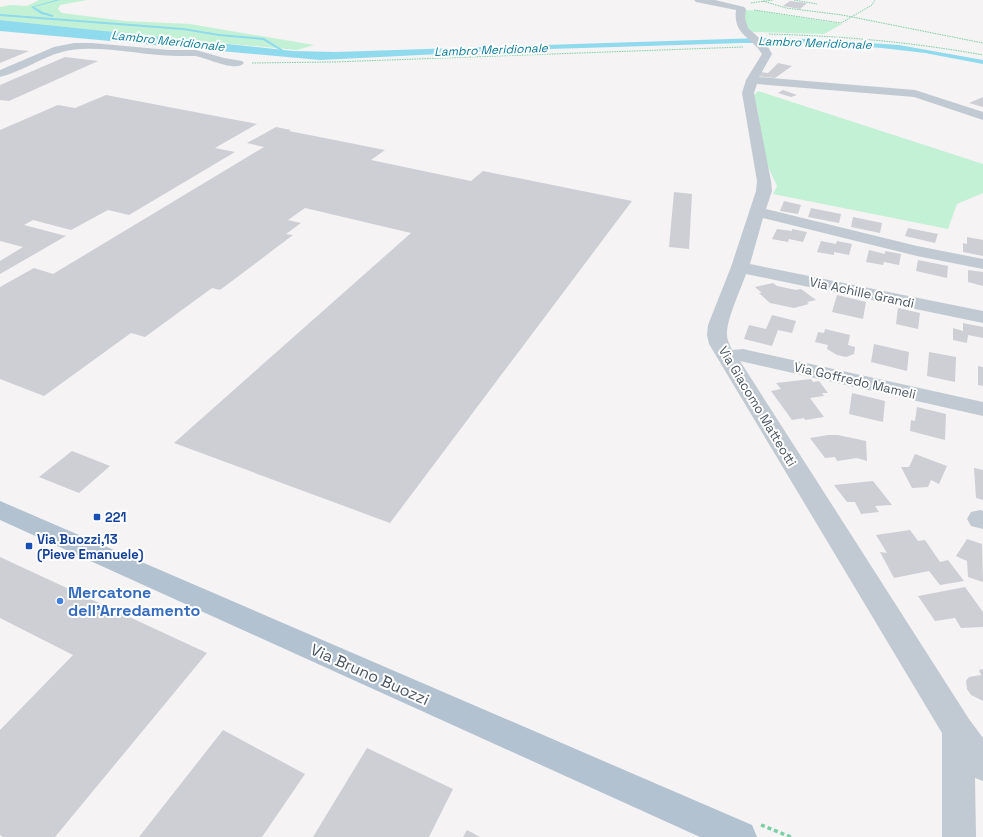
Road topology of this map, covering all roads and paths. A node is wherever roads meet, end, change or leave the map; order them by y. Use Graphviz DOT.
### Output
graph roads {
  1 [pos="699,0"];
  2 [pos="794,0"];
  3 [pos="875,0"];
  4 [pos="762,1"];
  5 [pos="816,4"];
  6 [pos="738,7"];
  7 [pos="852,18"];
  8 [pos="756,41"];
  9 [pos="983,43"];
  10 [pos="983,55"];
  11 [pos="238,63"];
  12 [pos="0,74"];
  13 [pos="752,80"];
  14 [pos="983,116"];
  15 [pos="758,212"];
  16 [pos="983,264"];
  17 [pos="740,267"];
  18 [pos="983,317"];
  19 [pos="726,356"];
  20 [pos="983,409"];
  21 [pos="0,510"];
  22 [pos="958,730"];
  23 [pos="983,765"];
  24 [pos="740,837"];
  25 [pos="959,837"];
  1 -- 6 [label="street"];
  2 -- 5 [label="path"];
  3 -- 7 [label="path"];
  4 -- 7 [label="path"];
  6 -- 7 [label="path"];
  6 -- 8 [label="street"];
  7 -- 9 [label="path"];
  8 -- 10 [label="path"];
  8 -- 11 [label="path"];
  8 -- 13 [label="street, Via Giacomo Matteotti"];
  11 -- 12 [label="street"];
  13 -- 14 [label="street"];
  13 -- 15 [label="street, Via Giacomo Matteotti"];
  15 -- 16 [label="street"];
  15 -- 17 [label="street, Via Giacomo Matteotti"];
  17 -- 18 [label="street, Via Achille Grandi"];
  17 -- 19 [label="street, Via Giacomo Matteotti"];
  19 -- 20 [label="street, Via Goffredo Mameli"];
  19 -- 22 [label="street, Via Giacomo Matteotti"];
  21 -- 24 [label="main road, Via Bruno Buozzi"];
  22 -- 23 [label="street, Via Giacomo Matteotti"];
  22 -- 25 [label="street"];
}
